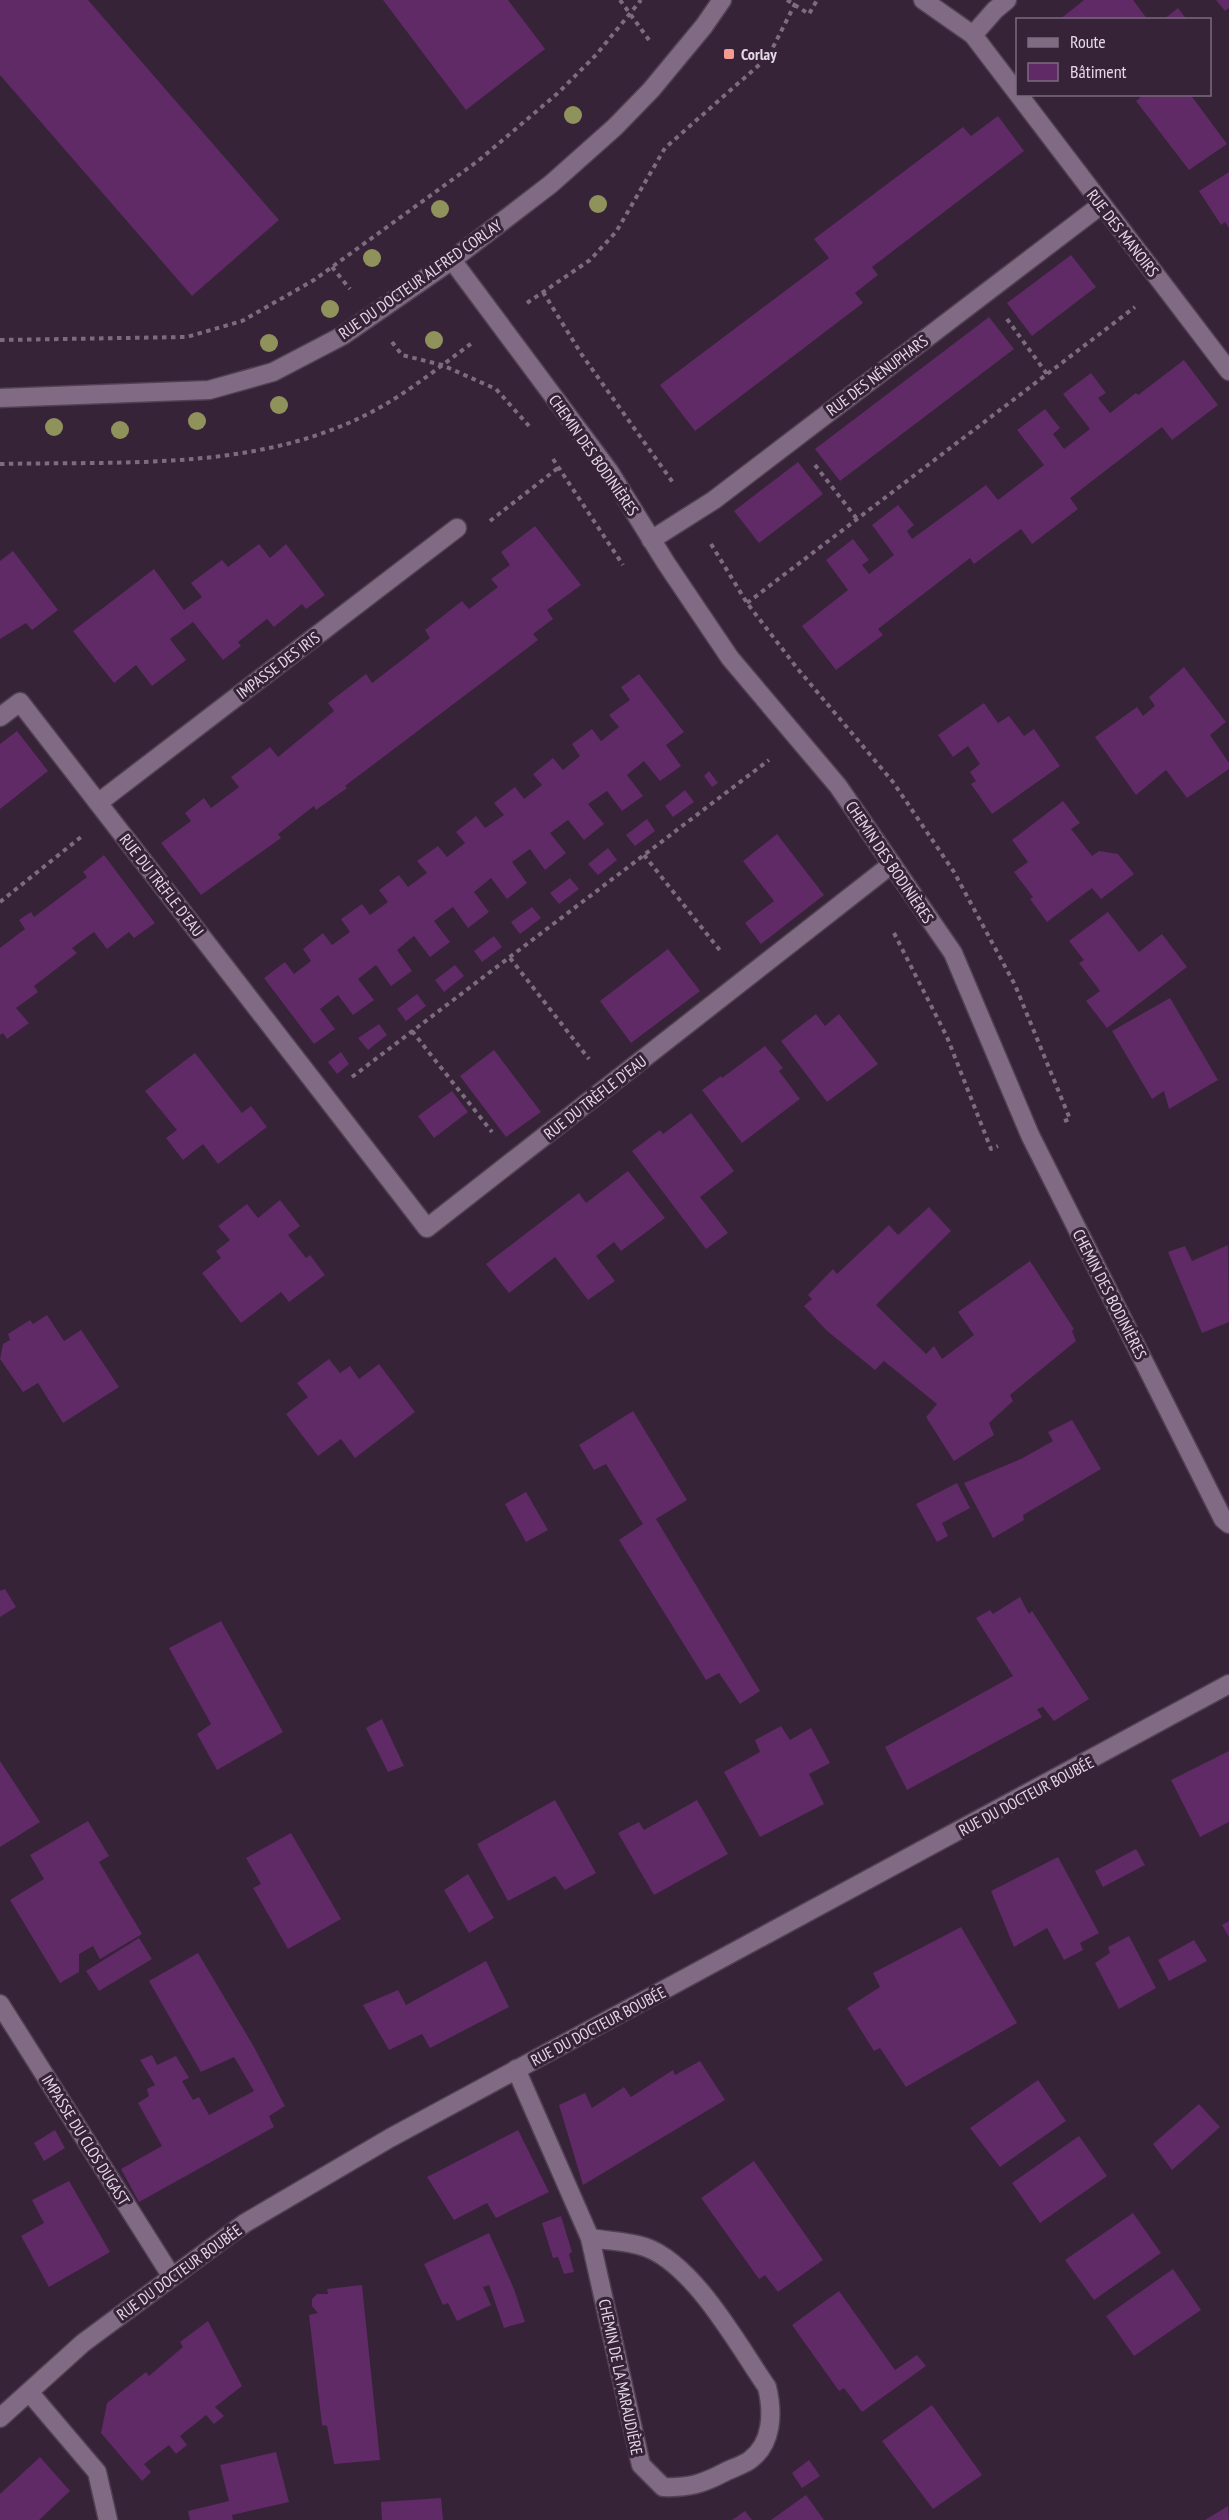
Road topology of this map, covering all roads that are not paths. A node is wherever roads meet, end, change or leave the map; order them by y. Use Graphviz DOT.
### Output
graph roads {
  1 [pos="722,0"];
  2 [pos="923,0"];
  3 [pos="1007,0"];
  4 [pos="973,35"];
  5 [pos="1016,91"];
  6 [pos="1019,96"];
  7 [pos="1101,205"];
  8 [pos="452,260"];
  9 [pos="1229,371"];
  10 [pos="0,398"];
  11 [pos="457,528"];
  12 [pos="651,540"];
  13 [pos="0,717"];
  14 [pos="103,809"];
  15 [pos="892,864"];
  16 [pos="1229,1524"];
  17 [pos="1229,1684"];
  18 [pos="0,2004"];
  19 [pos="516,2069"];
  20 [pos="590,2238"];
  21 [pos="172,2277"];
  22 [pos="29,2392"];
  23 [pos="0,2418"];
  24 [pos="108,2520"];
  1 -- 8 [label="street, RUE DU DOCTEUR ALFRED CORLAY"];
  2 -- 4 [label="street, RUE DES MANOIRS"];
  3 -- 4 [label="street"];
  4 -- 5 [label="street, RUE DES MANOIRS"];
  6 -- 7 [label="street, RUE DES MANOIRS"];
  7 -- 9 [label="street, RUE DES MANOIRS"];
  7 -- 12 [label="street, RUE DES NÉNUPHARS"];
  8 -- 10 [label="street, RUE DU DOCTEUR ALFRED CORLAY"];
  8 -- 12 [label="street, CHEMIN DES BODINIÈRES"];
  11 -- 14 [label="street, IMPASSE DES IRIS"];
  12 -- 15 [label="street, CHEMIN DES BODINIÈRES"];
  13 -- 14 [label="street, RUE DU TRÈFLE D'EAU"];
  14 -- 15 [label="street, RUE DU TRÈFLE D'EAU"];
  15 -- 16 [label="street, CHEMIN DES BODINIÈRES"];
  17 -- 19 [label="street, RUE DU DOCTEUR BOUBÉE"];
  18 -- 21 [label="street, IMPASSE DU CLOS DUGAST"];
  19 -- 20 [label="street, CHEMIN DE LA MARAUDIÈRE"];
  19 -- 21 [label="street, RUE DU DOCTEUR BOUBÉE"];
  20 -- 20 [label="street, CHEMIN DE LA MARAUDIÈRE"];
  21 -- 22 [label="street, RUE DU DOCTEUR BOUBÉE"];
  22 -- 23 [label="street, RUE DU DOCTEUR BOUBÉE"];
  22 -- 24 [label="street"];
}
